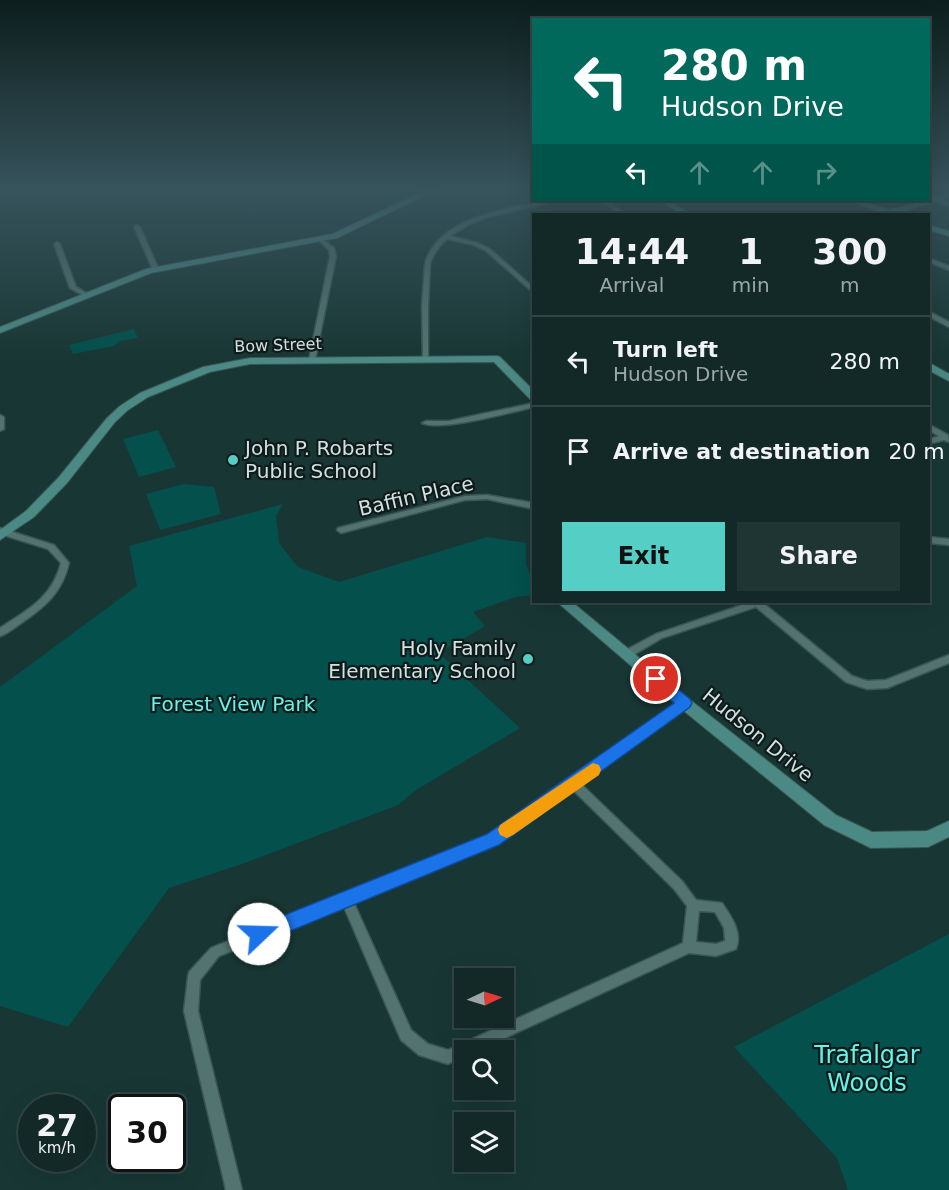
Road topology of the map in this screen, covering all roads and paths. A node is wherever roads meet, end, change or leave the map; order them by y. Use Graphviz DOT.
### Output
graph roads {
  1 [pos="57,244"];
  2 [pos="145,245"];
  3 [pos="291,245"];
  4 [pos="327,245"];
  5 [pos="439,245"];
  6 [pos="477,245"];
  7 [pos="930,261"];
  8 [pos="949,268"];
  9 [pos="156,270"];
  10 [pos="532,289"];
  11 [pos="86,295"];
  12 [pos="930,314"];
  13 [pos="949,325"];
  14 [pos="0,330"];
  15 [pos="425,359"];
  16 [pos="312,360"];
  17 [pos="930,366"];
  18 [pos="949,378"];
  19 [pos="532,395"];
  20 [pos="532,405"];
  21 [pos="0,417"];
  22 [pos="426,423"];
  23 [pos="930,427"];
  24 [pos="0,429"];
  25 [pos="947,439"];
  26 [pos="930,442"];
  27 [pos="532,506"];
  28 [pos="341,530"];
  29 [pos="1,534"];
  30 [pos="930,540"];
  31 [pos="949,542"];
  32 [pos="565,603"];
  33 [pos="754,603"];
  34 [pos="758,603"];
  35 [pos="0,633"];
  36 [pos="627,654"];
  37 [pos="949,659"];
  38 [pos="684,703"];
  39 [pos="574,784"];
  40 [pos="949,829"];
  41 [pos="347,900"];
  42 [pos="693,905"];
  43 [pos="689,947"];
  44 [pos="234,1190"];
  1 -- 11 [label="street"];
  2 -- 9 [label="street"];
  3 -- 9 [label="street"];
  4 -- 16 [label="street"];
  5 -- 15 [label="street"];
  6 -- 10 [label="street"];
  7 -- 8 [label="street"];
  9 -- 11 [label="street"];
  11 -- 14 [label="street"];
  12 -- 13 [label="street"];
  15 -- 16 [label="street, Bow Street"];
  15 -- 19 [label="street, Bow Street"];
  16 -- 29 [label="street, Bow Street"];
  17 -- 18 [label="street"];
  20 -- 22 [label="street"];
  21 -- 24 [label="street"];
  23 -- 25 [label="street"];
  25 -- 26 [label="street"];
  27 -- 28 [label="street, Baffin Place"];
  29 -- 35 [label="street"];
  30 -- 31 [label="street"];
  32 -- 36 [label="street, Hudson Drive"];
  33 -- 36 [label="street"];
  34 -- 37 [label="street"];
  36 -- 38 [label="street, Hudson Drive"];
  38 -- 39 [label="street"];
  38 -- 40 [label="street, Hudson Drive"];
  39 -- 41 [label="street"];
  39 -- 42 [label="street"];
  41 -- 43 [label="street"];
  41 -- 44 [label="street"];
  42 -- 43 [label="street"];
  42 -- 43 [label="street"];
}
